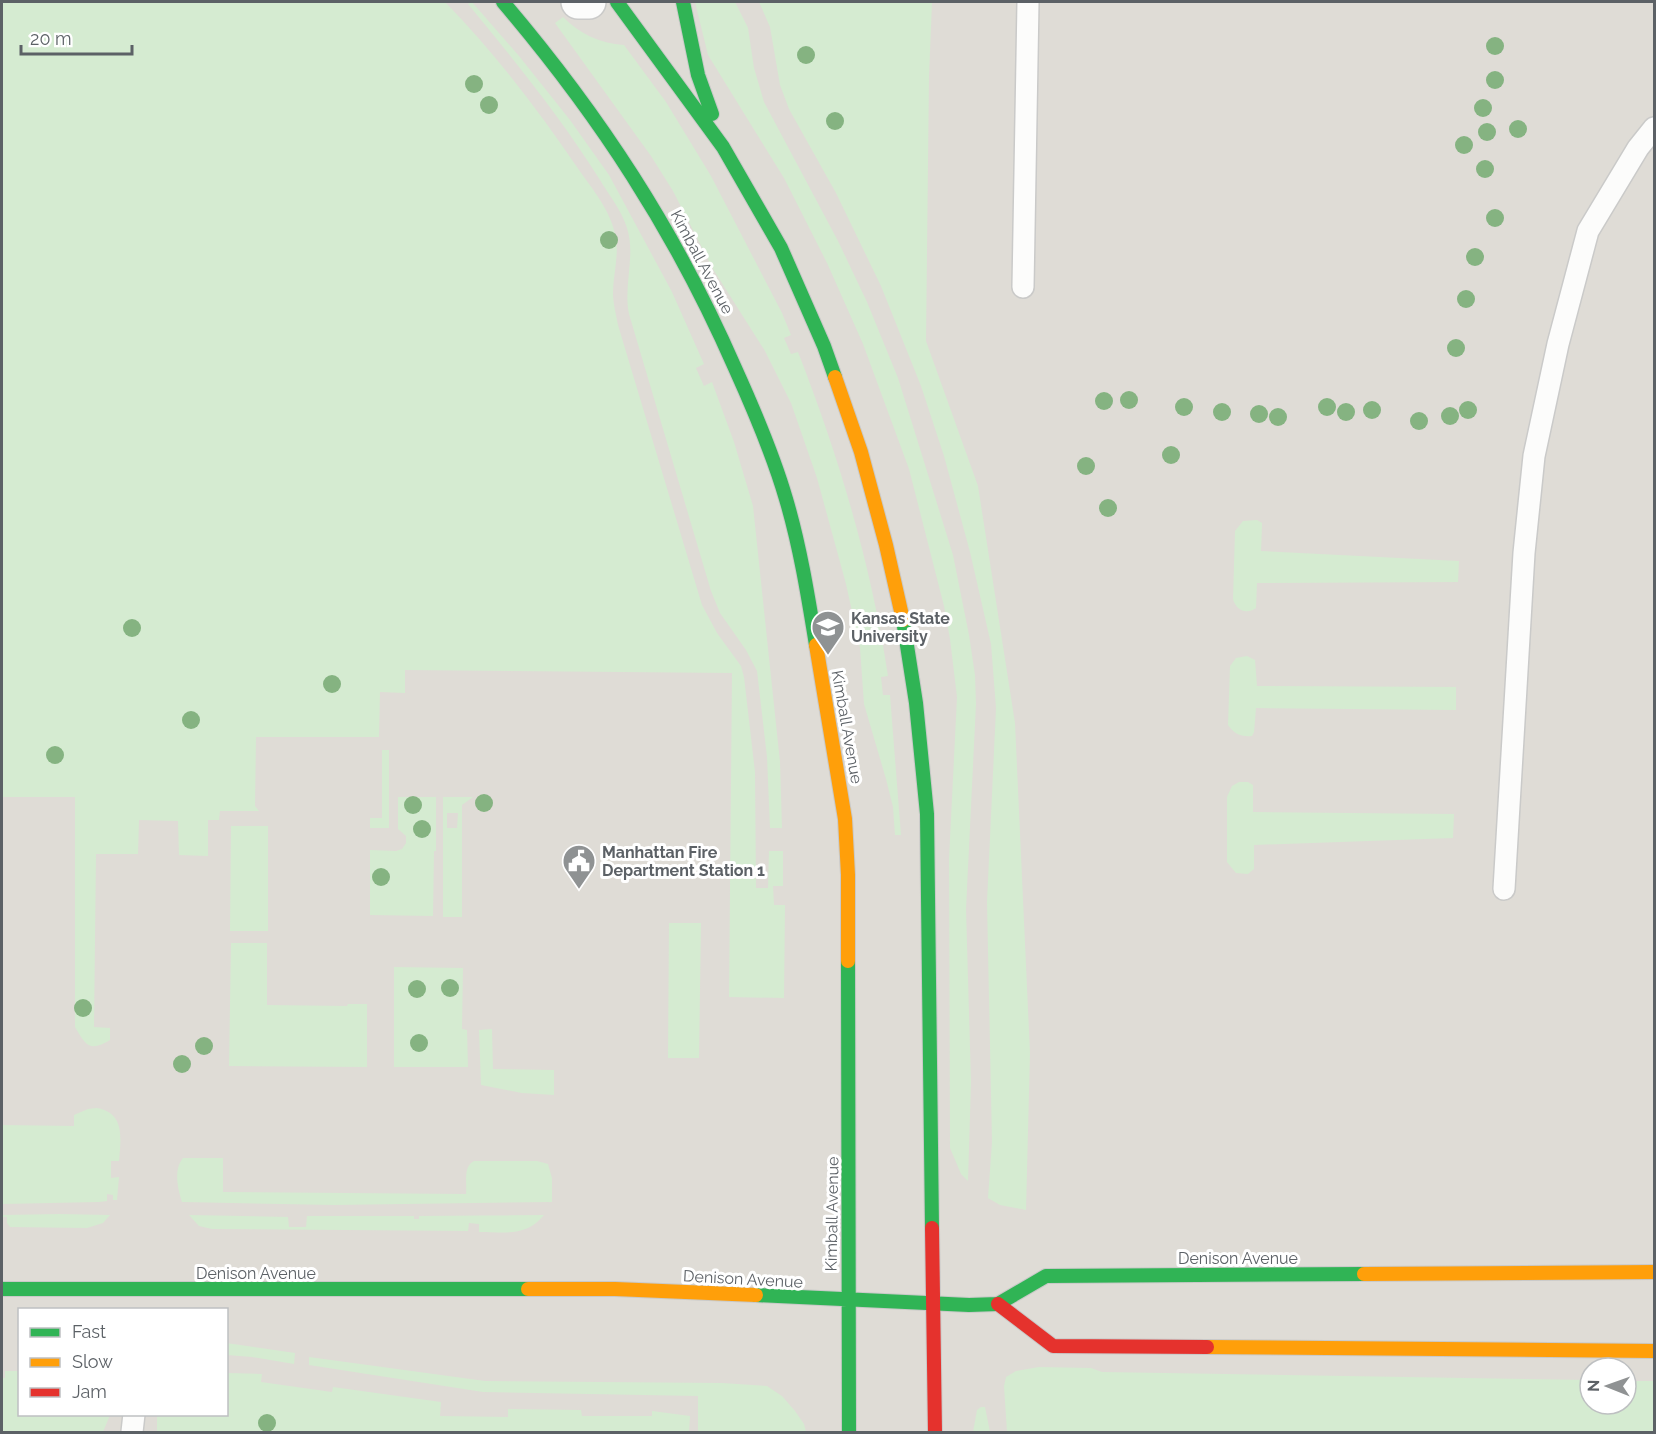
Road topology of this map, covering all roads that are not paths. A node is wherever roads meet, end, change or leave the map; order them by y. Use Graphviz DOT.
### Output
graph roads {
  1 [pos="503,2"];
  2 [pos="578,2"];
  3 [pos="589,2"];
  4 [pos="617,2"];
  5 [pos="684,2"];
  6 [pos="1028,2"];
  7 [pos="1654,128"];
  8 [pos="723,147"];
  9 [pos="1023,287"];
  10 [pos="1504,889"];
  11 [pos="1654,1272"];
  12 [pos="2,1289"];
  13 [pos="142,1300"];
  14 [pos="848,1300"];
  15 [pos="933,1304"];
  16 [pos="998,1304"];
  17 [pos="1654,1351"];
  18 [pos="134,1416"];
  19 [pos="132,1432"];
  20 [pos="849,1432"];
  21 [pos="936,1432"];
  1 -- 14 [label="main road, Kimball Avenue"];
  2 -- 3 [label="street"];
  4 -- 8 [label="main road"];
  5 -- 8 [label="main road"];
  6 -- 9 [label="lane"];
  7 -- 10 [label="lane"];
  8 -- 15 [label="main road"];
  11 -- 16 [label="main road, Denison Avenue"];
  12 -- 13 [label="main road, Denison Avenue"];
  13 -- 14 [label="main road, Denison Avenue"];
  14 -- 15 [label="main road, Denison Avenue"];
  14 -- 20 [label="main road, Kimball Avenue"];
  15 -- 16 [label="main road, Denison Avenue"];
  15 -- 21 [label="main road"];
  16 -- 17 [label="main road"];
  18 -- 19 [label="lane"];
}
